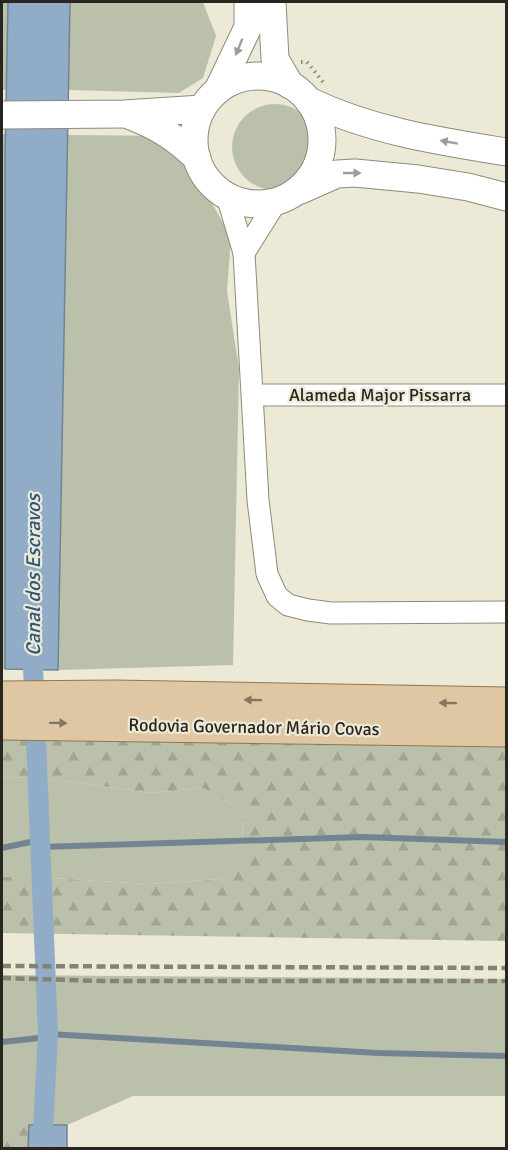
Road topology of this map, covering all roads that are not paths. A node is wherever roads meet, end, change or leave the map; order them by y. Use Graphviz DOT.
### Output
graph roads {
  1 [pos="248,2"];
  2 [pos="272,2"];
  3 [pos="299,93"];
  4 [pos="210,100"];
  5 [pos="124,114"];
  6 [pos="2,115"];
  7 [pos="507,153"];
  8 [pos="197,158"];
  9 [pos="227,196"];
  10 [pos="286,197"];
  11 [pos="507,197"];
  12 [pos="244,253"];
  13 [pos="253,395"];
  14 [pos="507,395"];
  15 [pos="507,612"];
  16 [pos="2,698"];
  17 [pos="507,704"];
  18 [pos="115,711"];
  19 [pos="2,723"];
  20 [pos="507,730"];
  1 -- 4 [label="street, one-way"];
  2 -- 3 [label="street"];
  3 -- 4 [label="street"];
  7 -- 3 [label="street, one-way"];
  3 -- 10 [label="street"];
  4 -- 5 [label="street"];
  4 -- 8 [label="street"];
  5 -- 6 [label="street"];
  5 -- 8 [label="street"];
  8 -- 9 [label="street"];
  9 -- 10 [label="street"];
  9 -- 12 [label="street"];
  10 -- 11 [label="street, one-way"];
  10 -- 12 [label="street"];
  12 -- 13 [label="street"];
  13 -- 14 [label="street, Alameda Major Pissarra"];
  13 -- 15 [label="street"];
  16 -- 18 [label="main road, Rodovia Governador Mário Covas"];
  17 -- 18 [label="main road, Rodovia Governador Mário Covas, one-way"];
  19 -- 18 [label="main road, Rodovia Governador Mário Covas, one-way"];
  18 -- 20 [label="main road, Rodovia Governador Mário Covas"];
}
